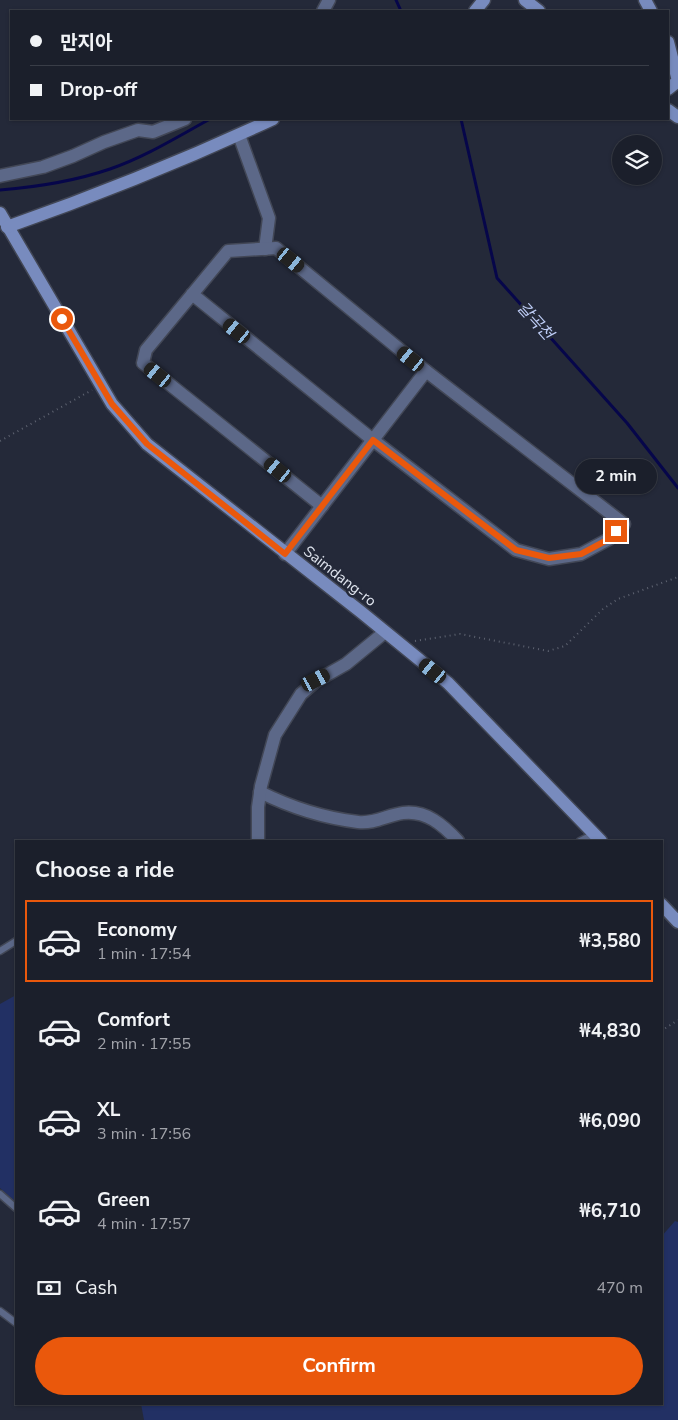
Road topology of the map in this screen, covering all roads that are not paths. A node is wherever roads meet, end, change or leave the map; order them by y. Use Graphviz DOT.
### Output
graph roads {
  1 [pos="484,0"];
  2 [pos="525,0"];
  3 [pos="476,10"];
  4 [pos="538,10"];
  5 [pos="669,42"];
  6 [pos="669,43"];
  7 [pos="669,45"];
  8 [pos="678,56"];
  9 [pos="678,62"];
  10 [pos="669,88"];
  11 [pos="183,120"];
  12 [pos="271,120"];
  13 [pos="239,135"];
  14 [pos="0,176"];
  15 [pos="0,213"];
  16 [pos="7,227"];
  17 [pos="265,249"];
  18 [pos="192,294"];
  19 [pos="426,371"];
  20 [pos="373,440"];
  21 [pos="322,506"];
  22 [pos="285,554"];
  23 [pos="385,632"];
  24 [pos="260,792"];
  25 [pos="598,837"];
  26 [pos="258,840"];
  27 [pos="457,840"];
  28 [pos="584,840"];
  29 [pos="663,906"];
  30 [pos="678,922"];
  31 [pos="15,942"];
  32 [pos="0,952"];
  33 [pos="0,1194"];
  34 [pos="15,1207"];
  35 [pos="0,1311"];
  36 [pos="15,1322"];
  1 -- 3 [label="main road"];
  2 -- 4 [label="main road"];
  5 -- 8 [label="main road"];
  6 -- 9 [label="main road"];
  7 -- 10 [label="main road"];
  11 -- 14 [label="street"];
  12 -- 13 [label="main road"];
  13 -- 16 [label="main road"];
  13 -- 17 [label="street"];
  15 -- 16 [label="main road, Saimdang-ro"];
  16 -- 22 [label="main road, Saimdang-ro"];
  17 -- 18 [label="street"];
  17 -- 19 [label="street"];
  18 -- 20 [label="street"];
  18 -- 21 [label="street"];
  19 -- 20 [label="street"];
  19 -- 20 [label="street"];
  20 -- 21 [label="street"];
  21 -- 22 [label="street"];
  22 -- 23 [label="main road, Saimdang-ro"];
  23 -- 24 [label="street"];
  23 -- 25 [label="main road, Saimdang-ro"];
  24 -- 26 [label="street"];
  24 -- 27 [label="street"];
  25 -- 28 [label="lane"];
  29 -- 30 [label="main road"];
  31 -- 32 [label="lane"];
  33 -- 34 [label="lane"];
  35 -- 36 [label="lane"];
}
